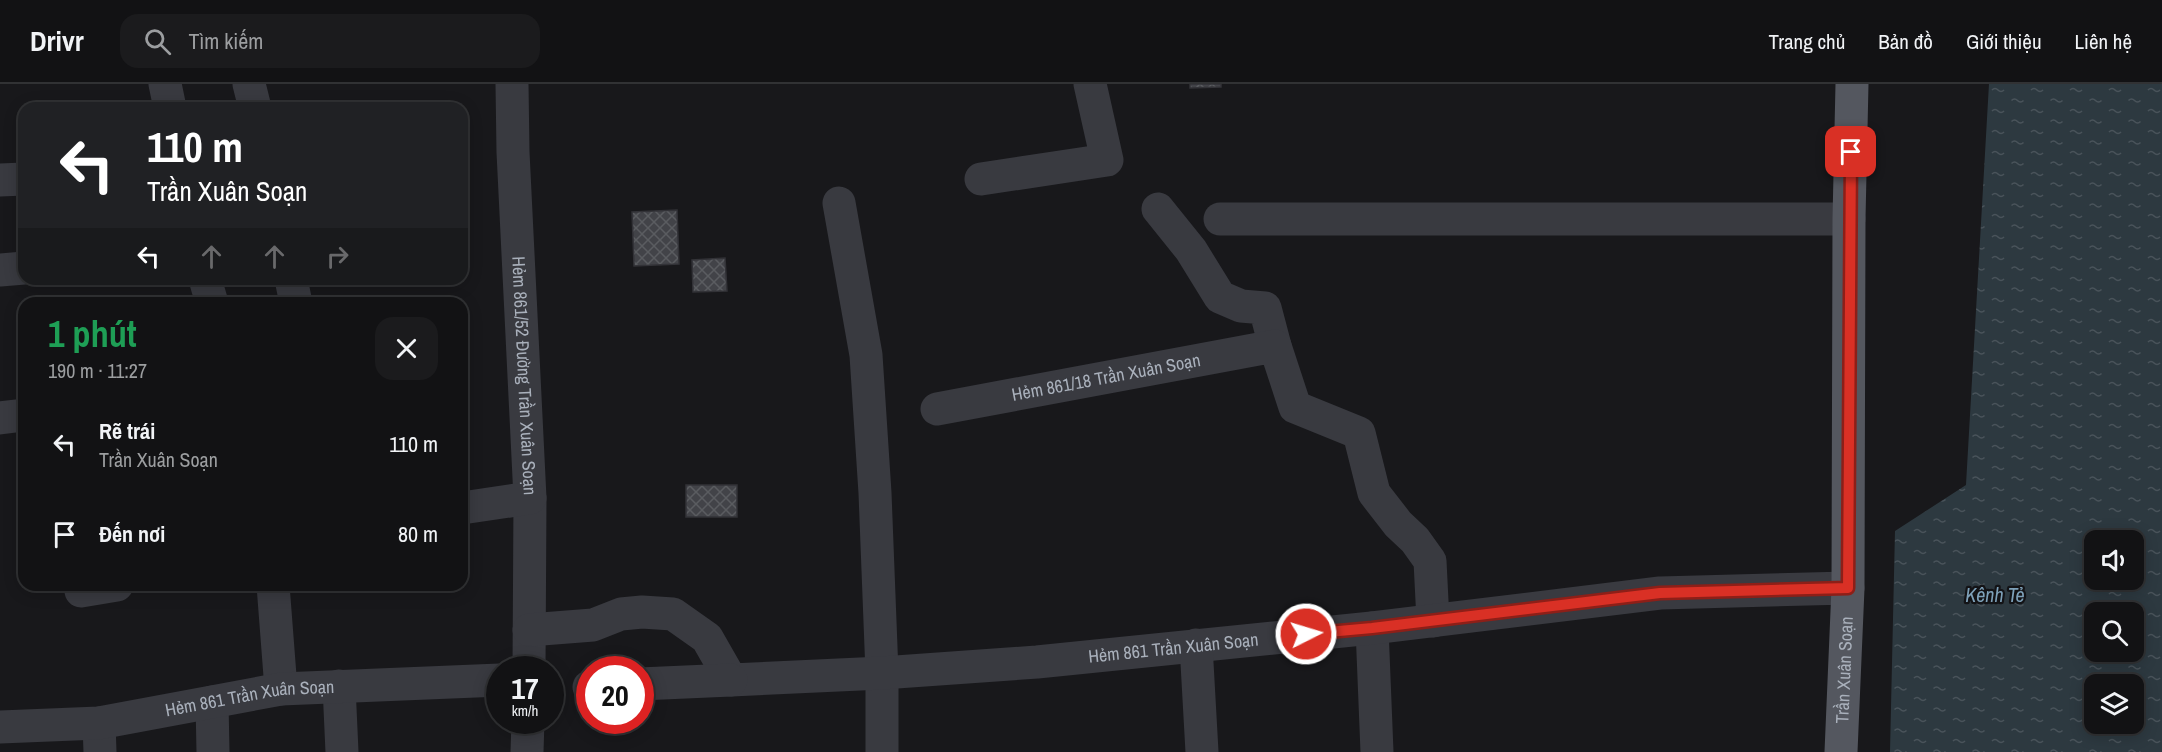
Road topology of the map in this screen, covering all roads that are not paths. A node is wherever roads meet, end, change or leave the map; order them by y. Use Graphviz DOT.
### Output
graph roads {
  1 [pos="165,84"];
  2 [pos="249,84"];
  3 [pos="512,84"];
  4 [pos="1090,84"];
  5 [pos="1852,84"];
  6 [pos="169,102"];
  7 [pos="254,102"];
  8 [pos="18,179"];
  9 [pos="981,179"];
  10 [pos="0,180"];
  11 [pos="839,203"];
  12 [pos="1158,208"];
  13 [pos="1220,219"];
  14 [pos="1849,219"];
  15 [pos="18,268"];
  16 [pos="0,270"];
  17 [pos="1275,346"];
  18 [pos="938,410"];
  19 [pos="18,416"];
  20 [pos="0,418"];
  21 [pos="530,498"];
  22 [pos="468,507"];
  23 [pos="1848,588"];
  24 [pos="273,591"];
  25 [pos="1432,621"];
  26 [pos="1372,628"];
  27 [pos="529,630"];
  28 [pos="1196,645"];
  29 [pos="529,656"];
  30 [pos="882,673"];
  31 [pos="731,680"];
  32 [pos="486,681"];
  33 [pos="654,683"];
  34 [pos="339,686"];
  35 [pos="280,689"];
  36 [pos="212,702"];
  37 [pos="0,727"];
  38 [pos="528,734"];
  39 [pos="99,737"];
  40 [pos="213,752"];
  41 [pos="342,752"];
  42 [pos="527,752"];
  43 [pos="882,752"];
  44 [pos="1202,752"];
  45 [pos="1377,752"];
  46 [pos="1841,752"];
  1 -- 6 [label="street"];
  2 -- 7 [label="street"];
  3 -- 21 [label="street, Hẻm 861/52 Đường Trần Xuân Soạn"];
  4 -- 9 [label="street"];
  5 -- 14 [label="main road, Trần Xuân Soạn"];
  8 -- 10 [label="street"];
  11 -- 30 [label="street"];
  12 -- 17 [label="street"];
  13 -- 14 [label="street"];
  14 -- 23 [label="main road, Trần Xuân Soạn"];
  15 -- 16 [label="street"];
  17 -- 18 [label="street, Hẻm 861/18 Trần Xuân Soạn"];
  17 -- 25 [label="street"];
  19 -- 20 [label="street"];
  21 -- 22 [label="street"];
  21 -- 27 [label="street, Hẻm 861/52 Đường Trần Xuân Soạn"];
  23 -- 25 [label="street, Hẻm 861 Trần Xuân Soạn"];
  23 -- 46 [label="main road, Trần Xuân Soạn"];
  24 -- 35 [label="street"];
  25 -- 26 [label="street, Hẻm 861 Trần Xuân Soạn"];
  26 -- 28 [label="street, Hẻm 861 Trần Xuân Soạn"];
  26 -- 45 [label="street"];
  27 -- 29 [label="street, Hẻm 861/52 Đường Trần Xuân Soạn"];
  27 -- 31 [label="street"];
  28 -- 30 [label="street, Hẻm 861 Trần Xuân Soạn"];
  28 -- 44 [label="street"];
  30 -- 31 [label="street, Hẻm 861 Trần Xuân Soạn"];
  30 -- 43 [label="street"];
  31 -- 33 [label="street, Hẻm 861 Trần Xuân Soạn"];
  32 -- 34 [label="street, Hẻm 861 Trần Xuân Soạn"];
  34 -- 35 [label="street, Hẻm 861 Trần Xuân Soạn"];
  34 -- 41 [label="street"];
  35 -- 36 [label="street, Hẻm 861 Trần Xuân Soạn"];
  36 -- 39 [label="street, Hẻm 861 Trần Xuân Soạn"];
  36 -- 40 [label="street"];
  37 -- 39 [label="street, Hẻm 861 Trần Xuân Soạn"];
  38 -- 42 [label="street"];
}
